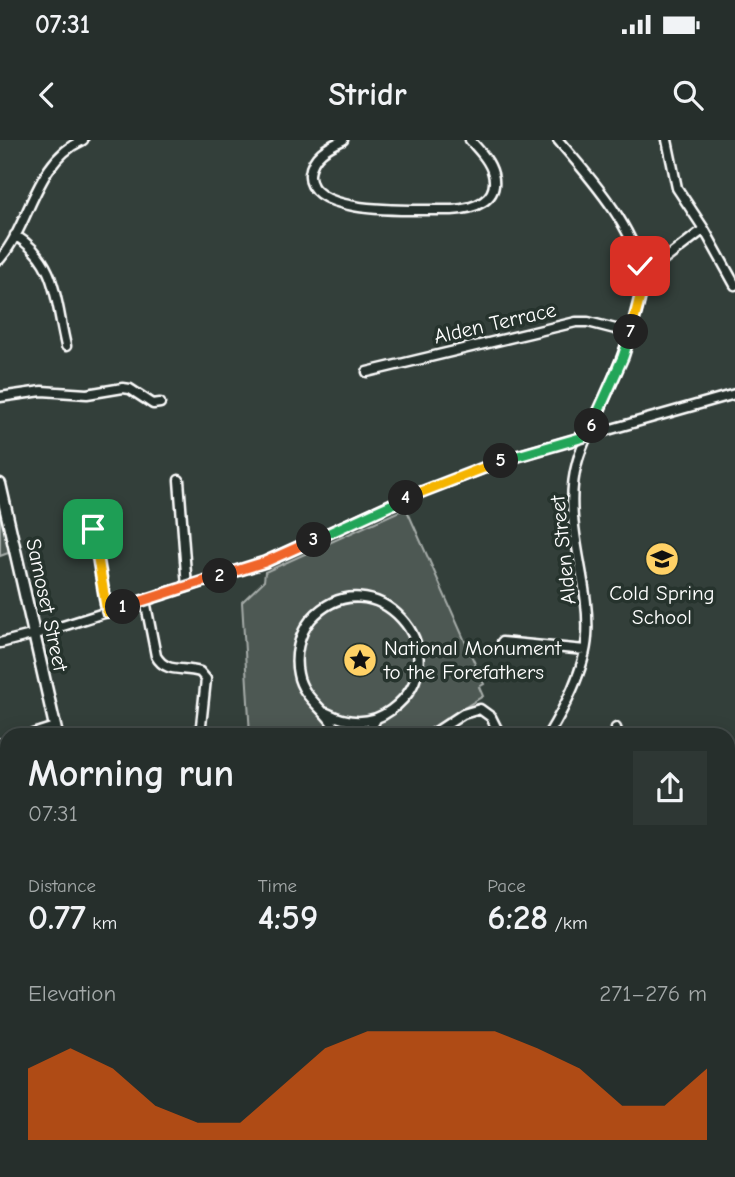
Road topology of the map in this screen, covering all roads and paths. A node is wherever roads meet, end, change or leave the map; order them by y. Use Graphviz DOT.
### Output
graph roads {
  1 [pos="83,140"];
  2 [pos="343,140"];
  3 [pos="470,140"];
  4 [pos="558,140"];
  5 [pos="667,140"];
  6 [pos="704,229"];
  7 [pos="15,235"];
  8 [pos="0,260"];
  9 [pos="642,277"];
  10 [pos="735,285"];
  11 [pos="631,333"];
  12 [pos="66,346"];
  13 [pos="367,372"];
  14 [pos="735,394"];
  15 [pos="0,397"];
  16 [pos="160,404"];
  17 [pos="587,436"];
  18 [pos="179,480"];
  19 [pos="0,484"];
  20 [pos="93,529"];
  21 [pos="187,587"];
  22 [pos="145,600"];
  23 [pos="107,612"];
  24 [pos="34,634"];
  25 [pos="502,642"];
  26 [pos="0,643"];
  27 [pos="585,650"];
  28 [pos="327,713"];
  29 [pos="377,718"];
  30 [pos="55,728"];
  31 [pos="201,728"];
  32 [pos="334,728"];
  33 [pos="371,728"];
  34 [pos="442,728"];
  35 [pos="496,728"];
  36 [pos="552,728"];
  1 -- 7 [label="street"];
  2 -- 3 [label="street"];
  4 -- 9 [label="street, Alden Street"];
  5 -- 6 [label="street"];
  6 -- 9 [label="street"];
  6 -- 10 [label="street"];
  7 -- 8 [label="street"];
  7 -- 12 [label="street"];
  9 -- 11 [label="street, Alden Street"];
  11 -- 13 [label="street, Alden Terrace"];
  11 -- 17 [label="street, Alden Street"];
  14 -- 17 [label="street"];
  15 -- 16 [label="street"];
  17 -- 21 [label="street"];
  17 -- 27 [label="street, Alden Street"];
  18 -- 21 [label="street"];
  19 -- 24 [label="main road, Samoset Street"];
  20 -- 23 [label="street"];
  21 -- 22 [label="street"];
  22 -- 23 [label="street"];
  22 -- 31 [label="street"];
  23 -- 24 [label="street"];
  24 -- 26 [label="street"];
  24 -- 30 [label="main road, Samoset Street"];
  25 -- 27 [label="street"];
  27 -- 36 [label="street, Alden Street"];
  28 -- 29 [label="street"];
  28 -- 29 [label="street"];
  28 -- 32 [label="street"];
  29 -- 33 [label="street"];
  34 -- 35 [label="street"];
}
